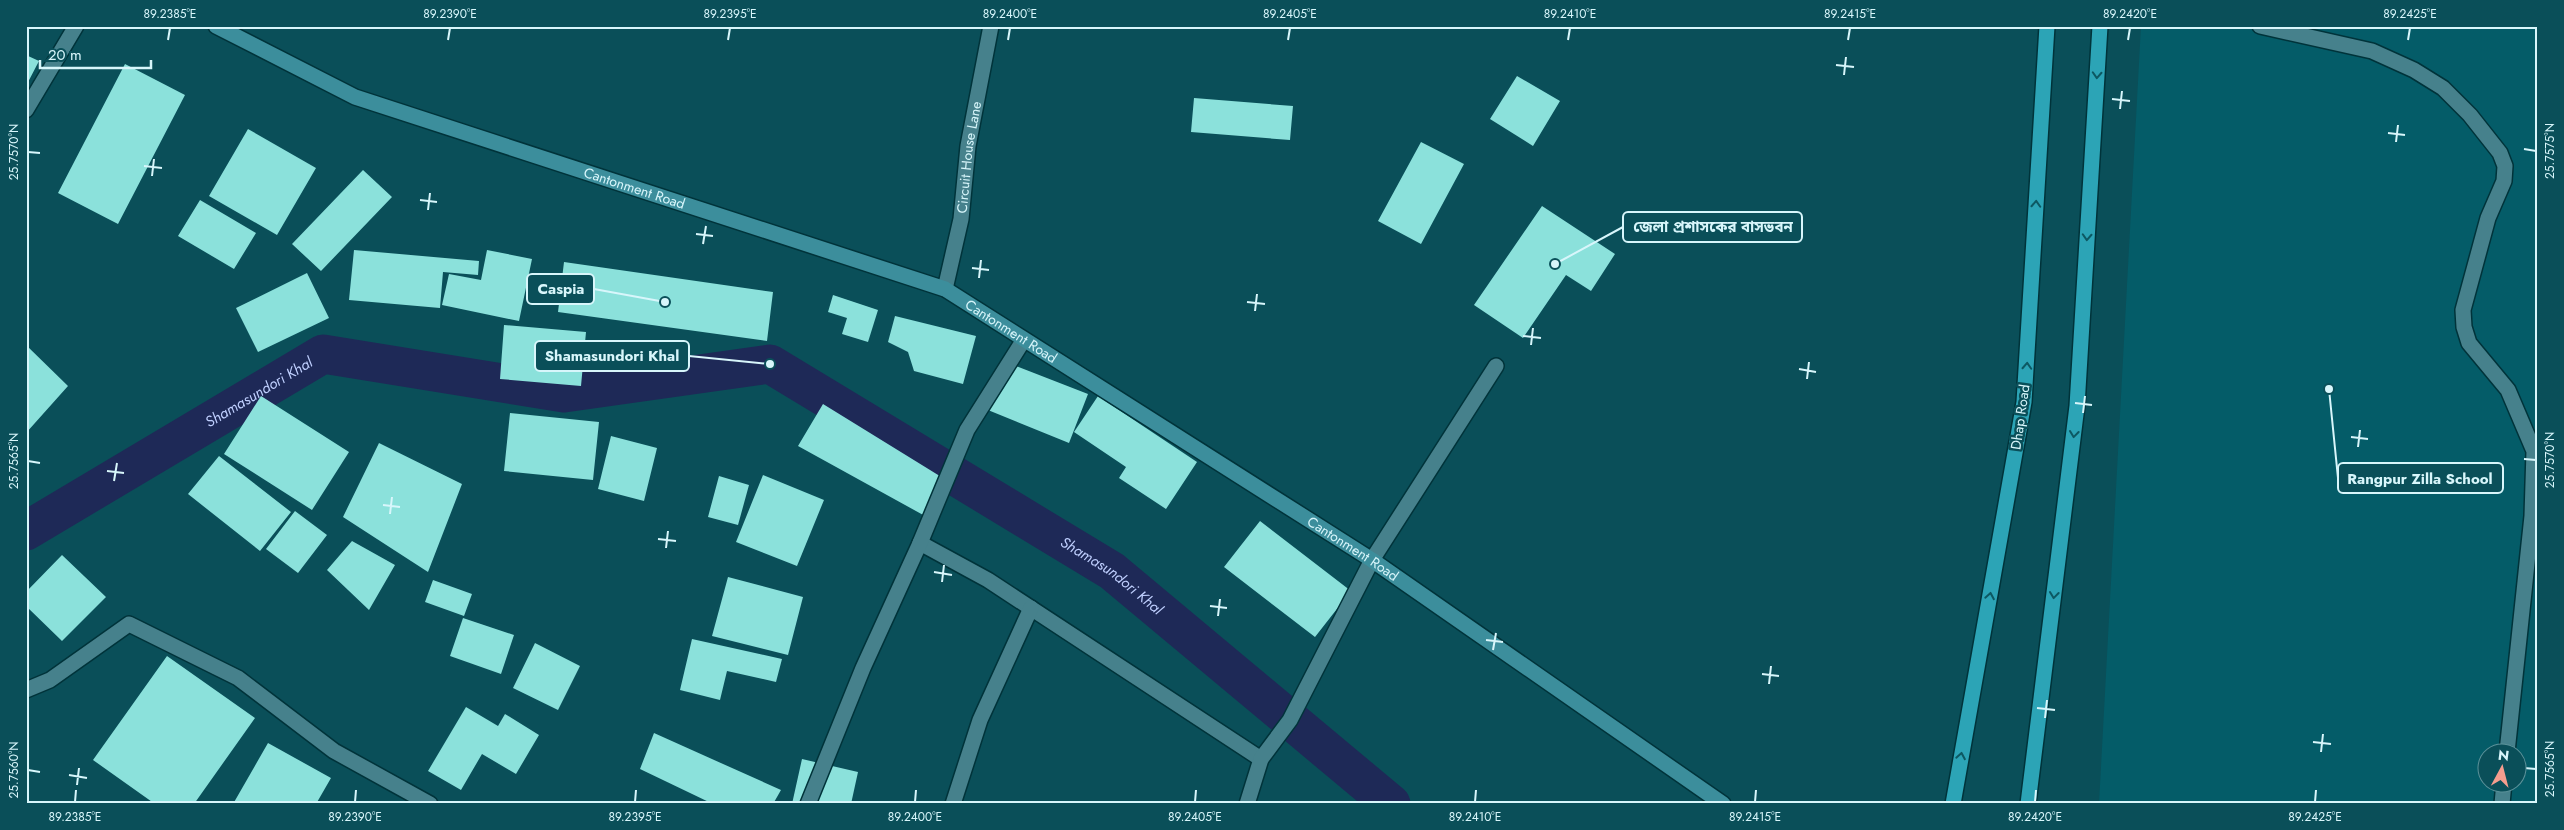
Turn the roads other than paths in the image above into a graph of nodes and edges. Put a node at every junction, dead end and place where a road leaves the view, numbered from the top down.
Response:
1 (76, 26) edge
2 (216, 26) edge
3 (991, 26) edge
4 (2047, 26) edge
5 (2100, 26) edge
6 (2260, 26) edge
7 (26, 110) edge
8 (945, 289) junction
9 (1023, 341) junction
10 (1496, 366) dead end
11 (920, 543) junction
12 (1372, 560) junction
13 (1031, 608) junction
14 (26, 690) edge
15 (2508, 742) edge
16 (1261, 759) junction
17 (430, 804) edge
18 (808, 804) edge
19 (953, 804) edge
20 (1247, 804) edge
21 (1723, 804) edge
22 (1953, 804) edge
23 (2028, 804) edge

1 - 7 street
2 - 8 main road, Cantonment Road
3 - 8 street, Circuit House Lane
22 -> 4 highway, Dhap Road
5 -> 23 highway
6 - 15 street
8 - 9 main road, Cantonment Road
9 - 11 street
9 - 12 main road, Cantonment Road
10 - 12 street
11 - 13 street
11 - 18 street
12 - 16 street
12 - 21 main road, Cantonment Road
13 - 16 street
13 - 19 street
14 - 17 street
16 - 20 street

